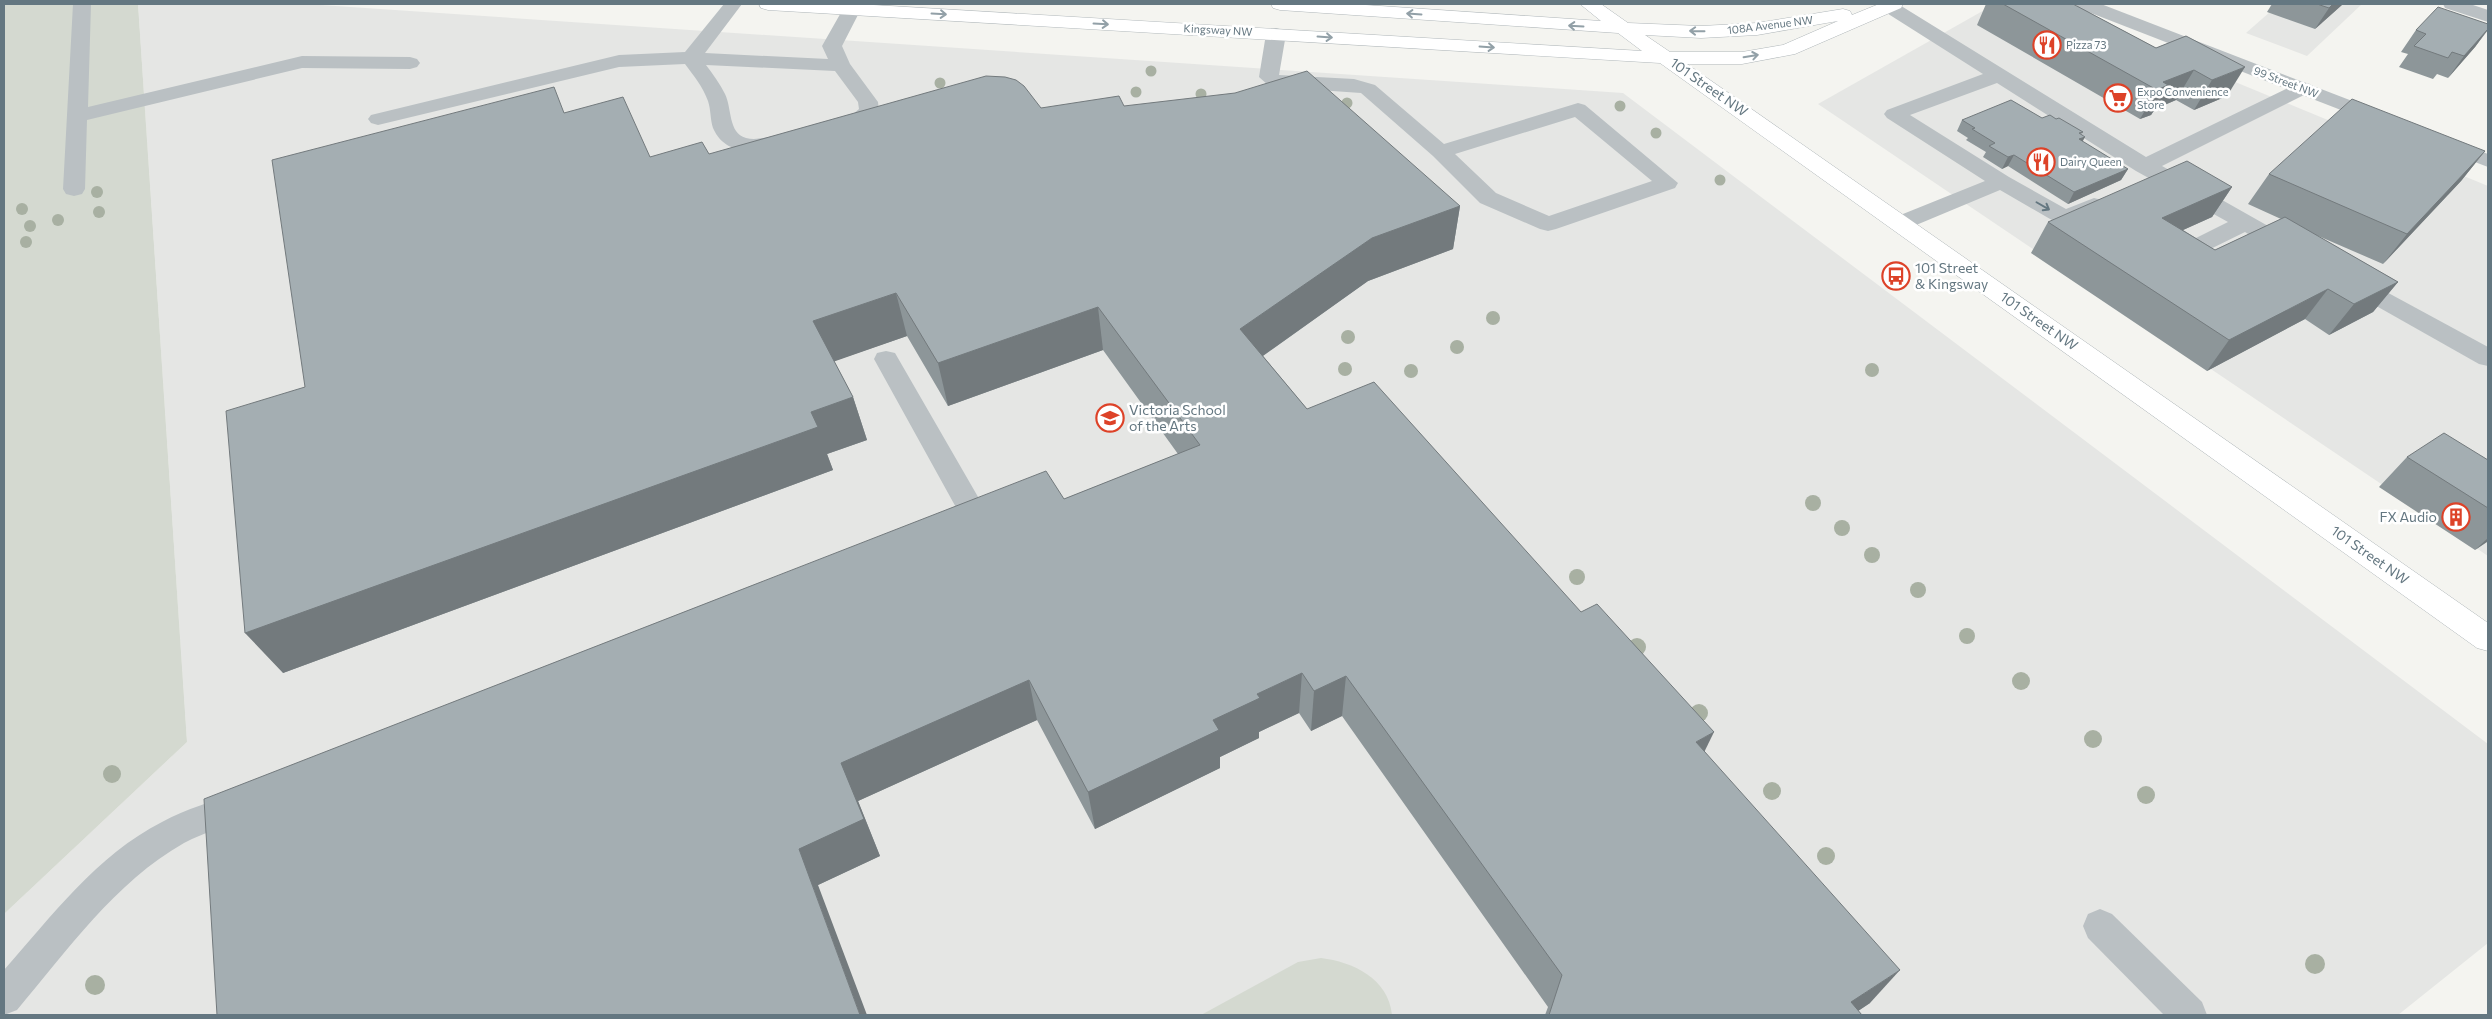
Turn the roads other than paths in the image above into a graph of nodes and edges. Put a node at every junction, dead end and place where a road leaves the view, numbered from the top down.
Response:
1 (82, 4) edge
2 (733, 4) edge
3 (768, 4) edge
4 (1280, 4) edge
5 (1589, 4) edge
6 (2084, 4) edge
7 (2452, 4) edge
8 (1889, 6) edge
9 (852, 9) junction
10 (2488, 16) edge
11 (1625, 28) junction
12 (1276, 34) junction
13 (691, 58) junction
14 (1667, 58) junction
15 (410, 63) dead end
16 (842, 66) junction
17 (1997, 76) junction
18 (2303, 88) junction
19 (78, 116) junction
20 (378, 119) dead end
21 (2396, 125) edge
22 (821, 129) edge
23 (2424, 135) edge
24 (792, 137) edge
25 (1440, 152) junction
26 (2488, 161) edge
27 (2141, 175) junction
28 (2001, 182) junction
29 (74, 189) dead end
30 (2114, 196) edge
31 (1901, 223) junction
32 (2245, 223) junction
33 (2178, 256) edge
34 (2306, 257) edge
35 (2332, 271) edge
36 (2488, 358) edge
37 (886, 359) dead end
38 (929, 534) edge
39 (2488, 639) edge
40 (265, 796) edge
41 (2100, 926) dead end
42 (4, 997) edge
43 (2189, 1015) edge

1 - 19 street
2 - 13 street
3 - 9 main road, Kingsway NW
11 -> 4 main road
5 - 11 main road, 101 Street NW
6 - 18 street, 99 Street NW
7 - 10 street
8 -> 11 main road, 108A Avenue NW
14 -> 8 main road, 108A Avenue NW
8 - 17 street
9 -> 12 main road, Kingsway NW
9 - 16 street
11 - 14 main road, 101 Street NW
12 -> 14 main road, Kingsway NW
12 - 25 street
13 - 16 street
13 - 20 street
13 - 24 street
14 - 31 main road, 101 Street NW
15 - 19 street
16 - 22 street
17 - 27 street
17 - 28 street
18 - 21 street, 99 Street NW
18 - 27 street
19 - 29 street
23 - 26 street
25 - 25 street
27 - 32 street
28 -> 30 street
28 - 31 street
31 - 39 main road, 101 Street NW
32 - 33 street
32 - 34 street
35 - 36 street
37 - 38 street
40 - 42 street
41 - 43 street

